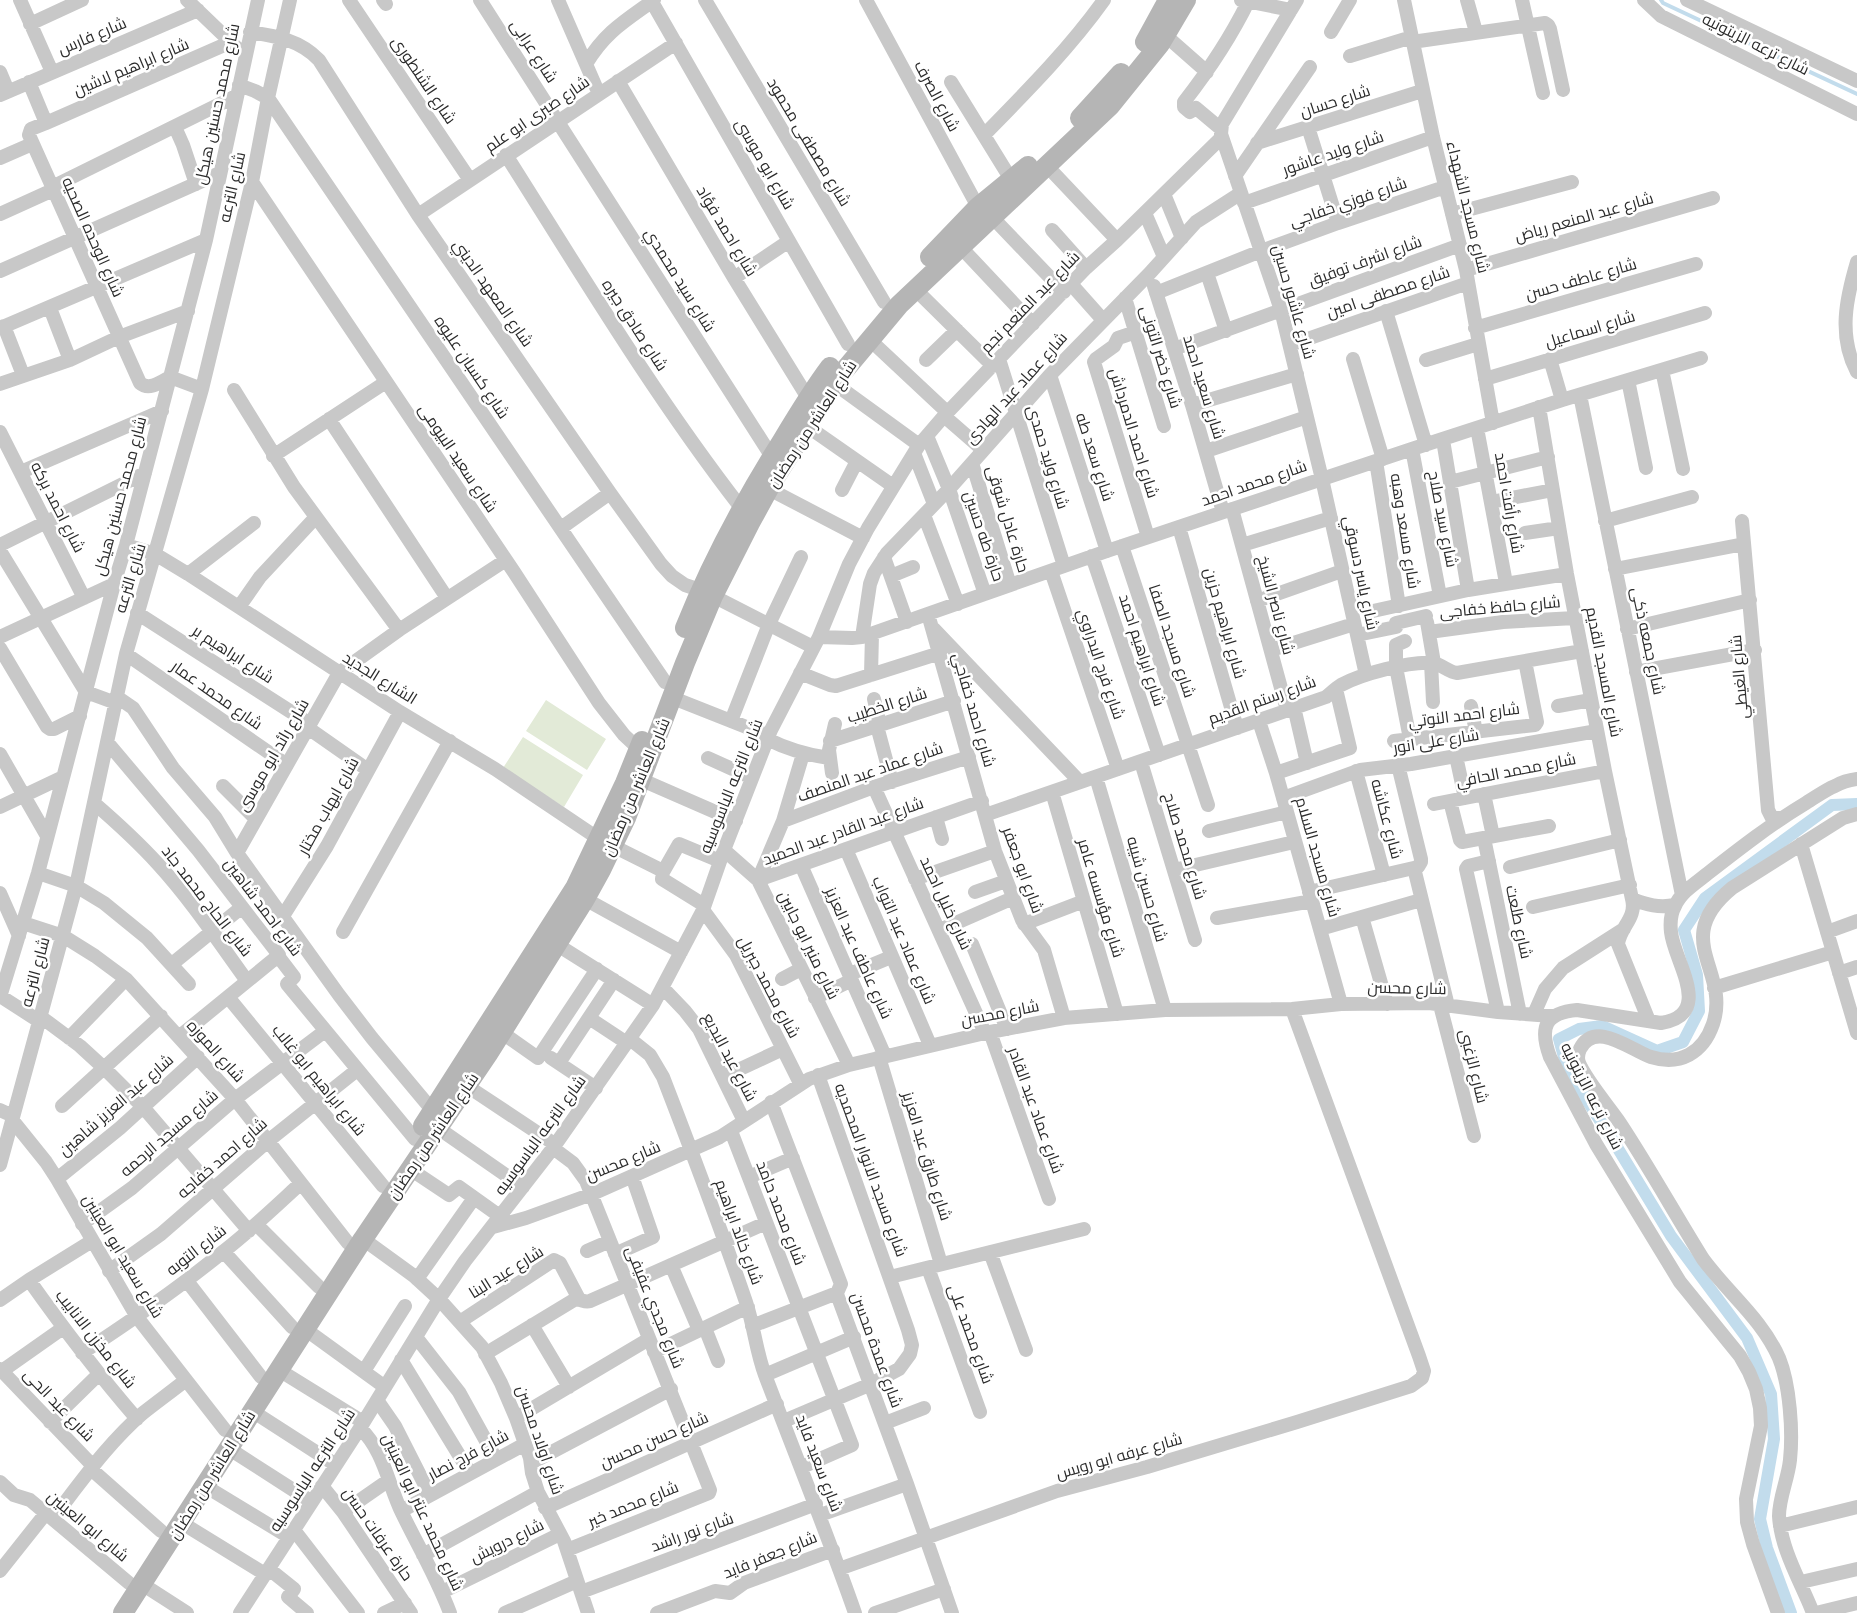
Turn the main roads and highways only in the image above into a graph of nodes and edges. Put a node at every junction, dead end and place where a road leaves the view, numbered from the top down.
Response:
1 (1168, 0) edge
2 (1186, 0) edge
3 (985, 212) junction
4 (955, 242) junction
5 (707, 593) junction
6 (669, 690) junction
7 (606, 842) junction
8 (482, 1049) junction
9 (435, 1120) junction
10 (356, 1241) junction
11 (299, 1328) junction
12 (270, 1373) junction
13 (227, 1439) junction
14 (136, 1583) junction
15 (110, 1613) edge
16 (123, 1613) edge

1 - 3 main road, شارع العاشر من رمضان
2 - 3 main road, شارع العاشر من رمضان
3 - 4 main road, شارع العاشر من رمضان
4 - 5 main road, شارع العاشر من رمضان
4 - 5 main road, شارع العاشر من رمضان
5 - 6 main road, شارع العاشر من رمضان
6 - 7 main road, شارع العاشر من رمضان
6 - 7 main road, شارع العاشر من رمضان
7 - 8 main road, شارع العاشر من رمضان
7 - 8 main road, شارع العاشر من رمضان
8 - 9 main road, شارع العاشر من رمضان
8 - 9 main road, شارع العاشر من رمضان
9 - 10 main road, شارع العاشر من رمضان
9 - 10 main road, شارع العاشر من رمضان
10 - 11 main road, شارع العاشر من رمضان
10 - 11 main road, شارع العاشر من رمضان
11 - 12 main road, شارع العاشر من رمضان
12 - 13 main road, شارع العاشر من رمضان
12 - 13 main road, شارع العاشر من رمضان
13 - 14 main road, شارع العاشر من رمضان
13 - 14 main road, شارع العاشر من رمضان
14 - 15 main road, شارع العاشر من رمضان
14 - 16 main road, شارع العاشر من رمضان

